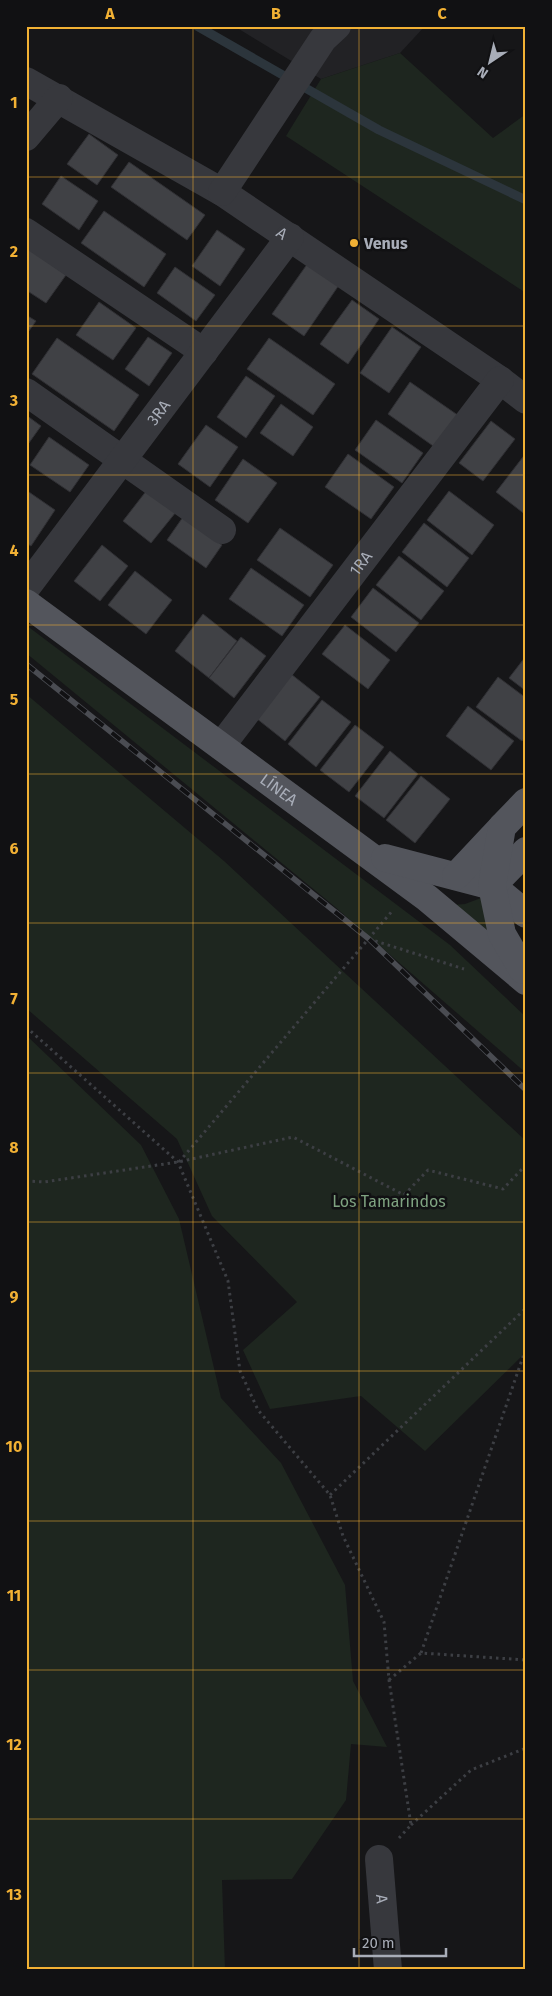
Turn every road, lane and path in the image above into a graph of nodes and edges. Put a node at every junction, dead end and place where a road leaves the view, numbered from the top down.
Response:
1 (336, 26) edge
2 (26, 81) edge
3 (59, 98) junction
4 (26, 137) edge
5 (222, 192) junction
6 (26, 232) edge
7 (290, 237) junction
8 (204, 352) junction
9 (500, 380) junction
10 (26, 392) edge
11 (526, 400) edge
12 (123, 460) junction
13 (222, 530) dead end
14 (26, 588) edge
15 (26, 603) edge
16 (221, 746) junction
17 (526, 802) edge
18 (502, 827) junction
19 (526, 851) edge
20 (366, 853) junction
21 (456, 876) junction
22 (492, 886) junction
23 (420, 892) junction
24 (526, 914) edge
25 (369, 939) junction
26 (470, 970) dead end
27 (526, 976) edge
28 (526, 981) edge
29 (26, 1027) edge
30 (178, 1162) junction
31 (526, 1172) edge
32 (26, 1181) edge
33 (526, 1308) edge
34 (526, 1348) edge
35 (330, 1495) junction
36 (421, 1653) junction
37 (526, 1660) edge
38 (389, 1680) junction
39 (526, 1748) edge
40 (411, 1825) junction
41 (379, 1859) joint
42 (388, 1970) edge

1 - 5 street
2 - 3 street, A
3 - 4 street
3 - 5 street, A
5 - 7 street, A
6 - 8 street
7 - 8 street, 3RA
7 - 9 street, A
8 - 12 street, 3RA
9 - 11 street, A
9 - 16 street, 1RA
10 - 12 street
12 - 13 street
12 - 14 street, 3RA
15 - 16 main road, LÍNEA
16 - 20 main road, LÍNEA
17 - 18 main road
18 - 21 main road
18 - 22 main road
19 - 22 main road
20 - 21 main road
20 - 23 main road, LÍNEA
21 - 22 main road
22 - 23 main road
22 - 24 main road
22 - 27 main road
23 - 25 path
23 - 28 main road, LÍNEA
25 - 26 path
25 - 30 path
29 - 30 path
30 - 31 path
30 - 32 path
30 - 35 path
33 - 35 path
34 - 36 path
35 - 38 path
36 - 37 path
36 - 38 path
38 - 40 path
39 - 40 path
40 - 41 path
41 - 42 street, A

